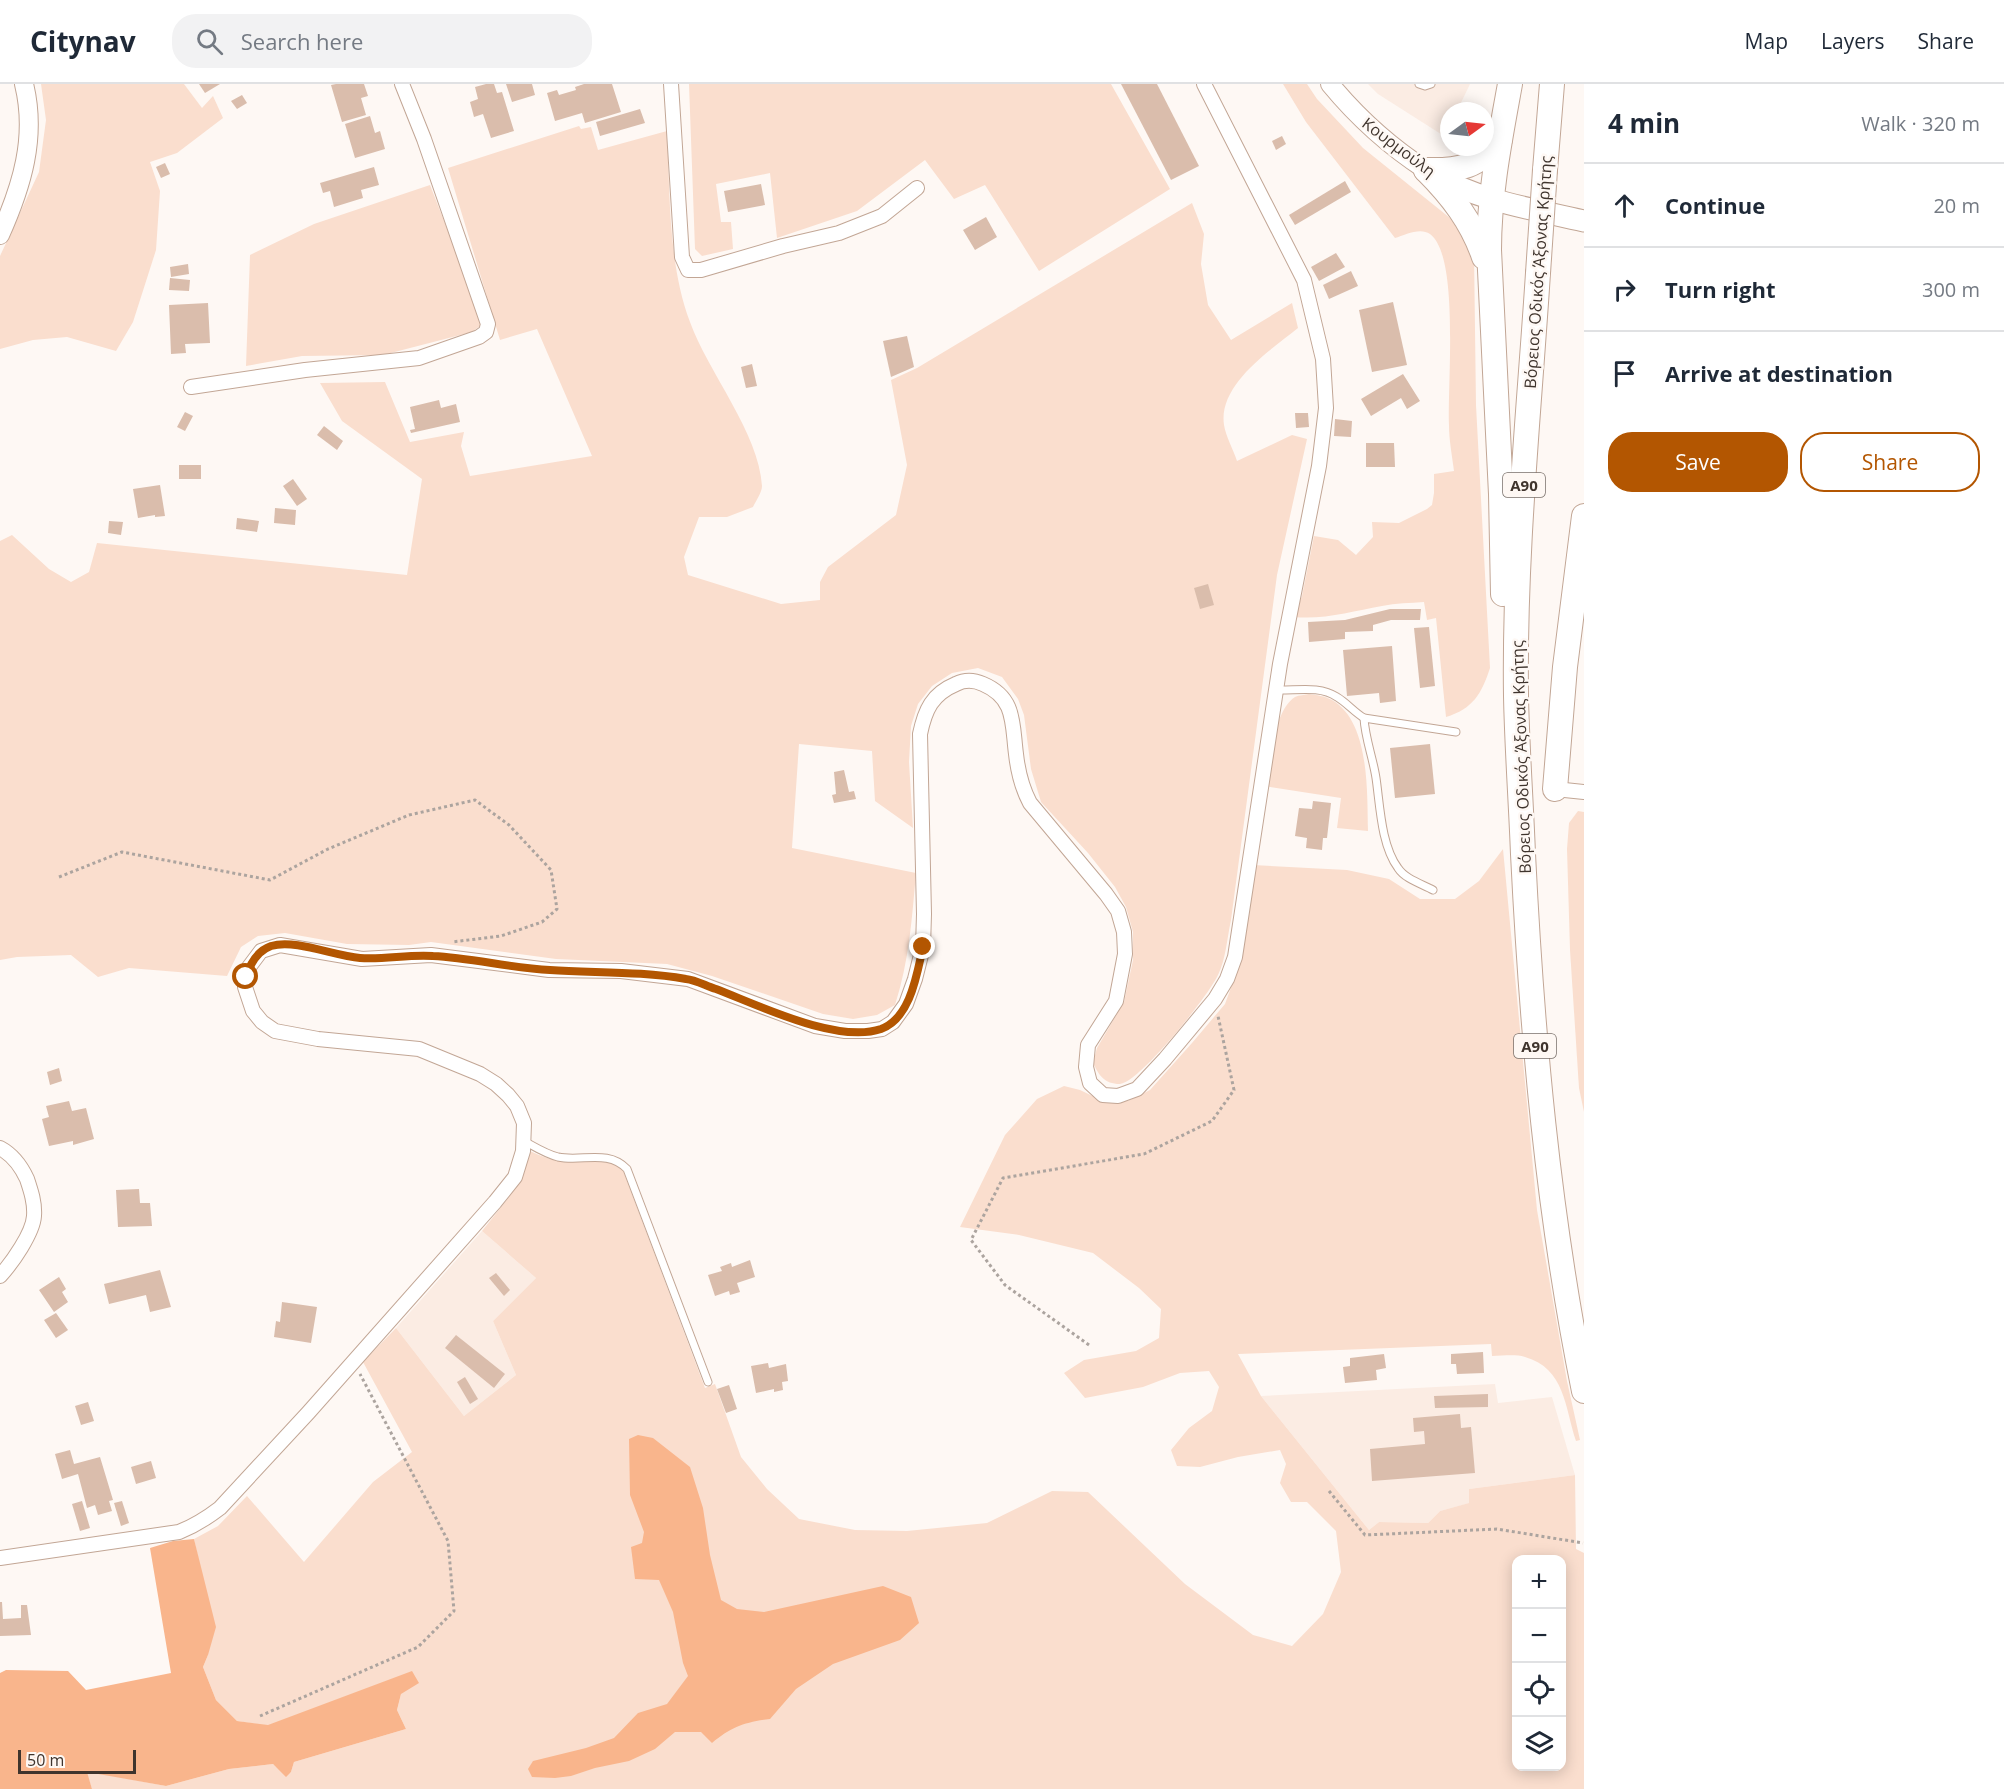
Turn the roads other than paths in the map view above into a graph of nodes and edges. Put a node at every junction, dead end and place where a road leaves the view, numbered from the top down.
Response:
1 (24, 84) edge
2 (402, 84) edge
3 (671, 84) edge
4 (1204, 84) edge
5 (1330, 84) edge
6 (1419, 84) edge
7 (1431, 84) edge
8 (1510, 84) edge
9 (1552, 84) edge
10 (1500, 139) junction
11 (1426, 170) junction
12 (917, 188) dead end
13 (1492, 199) junction
14 (1584, 220) edge
15 (0, 235) edge
16 (1490, 283) junction
17 (191, 387) dead end
18 (1584, 516) edge
19 (1275, 690) junction
20 (1516, 697) junction
21 (1364, 718) junction
22 (1456, 732) dead end
23 (1555, 789) joint
24 (1584, 792) edge
25 (1433, 890) dead end
26 (524, 1141) junction
27 (0, 1148) edge
28 (0, 1276) edge
29 (708, 1382) dead end
30 (1584, 1391) edge
31 (0, 1558) edge

1 - 15 main road
2 - 17 street
3 - 12 street
4 - 19 street
5 - 11 main road, Κουρμούλη
6 - 7 lane
8 - 10 highway
9 - 20 highway, Βόρειος Οδικός Άξονας Κρήτης / Α90, bridge
10 - 11 highway
10 - 13 highway
11 - 13 main road, Κουρμούλη
11 - 16 highway
13 - 14 main road, Κουρμούλη
13 - 16 highway
16 - 20 highway
18 - 23 highway
19 - 21 lane
19 - 26 street
20 - 30 highway, Βόρειος Οδικός Άξονας Κρήτης / Α90
21 - 22 lane
21 - 25 lane
23 - 24 street
26 - 29 lane
26 - 31 street
27 - 28 street

